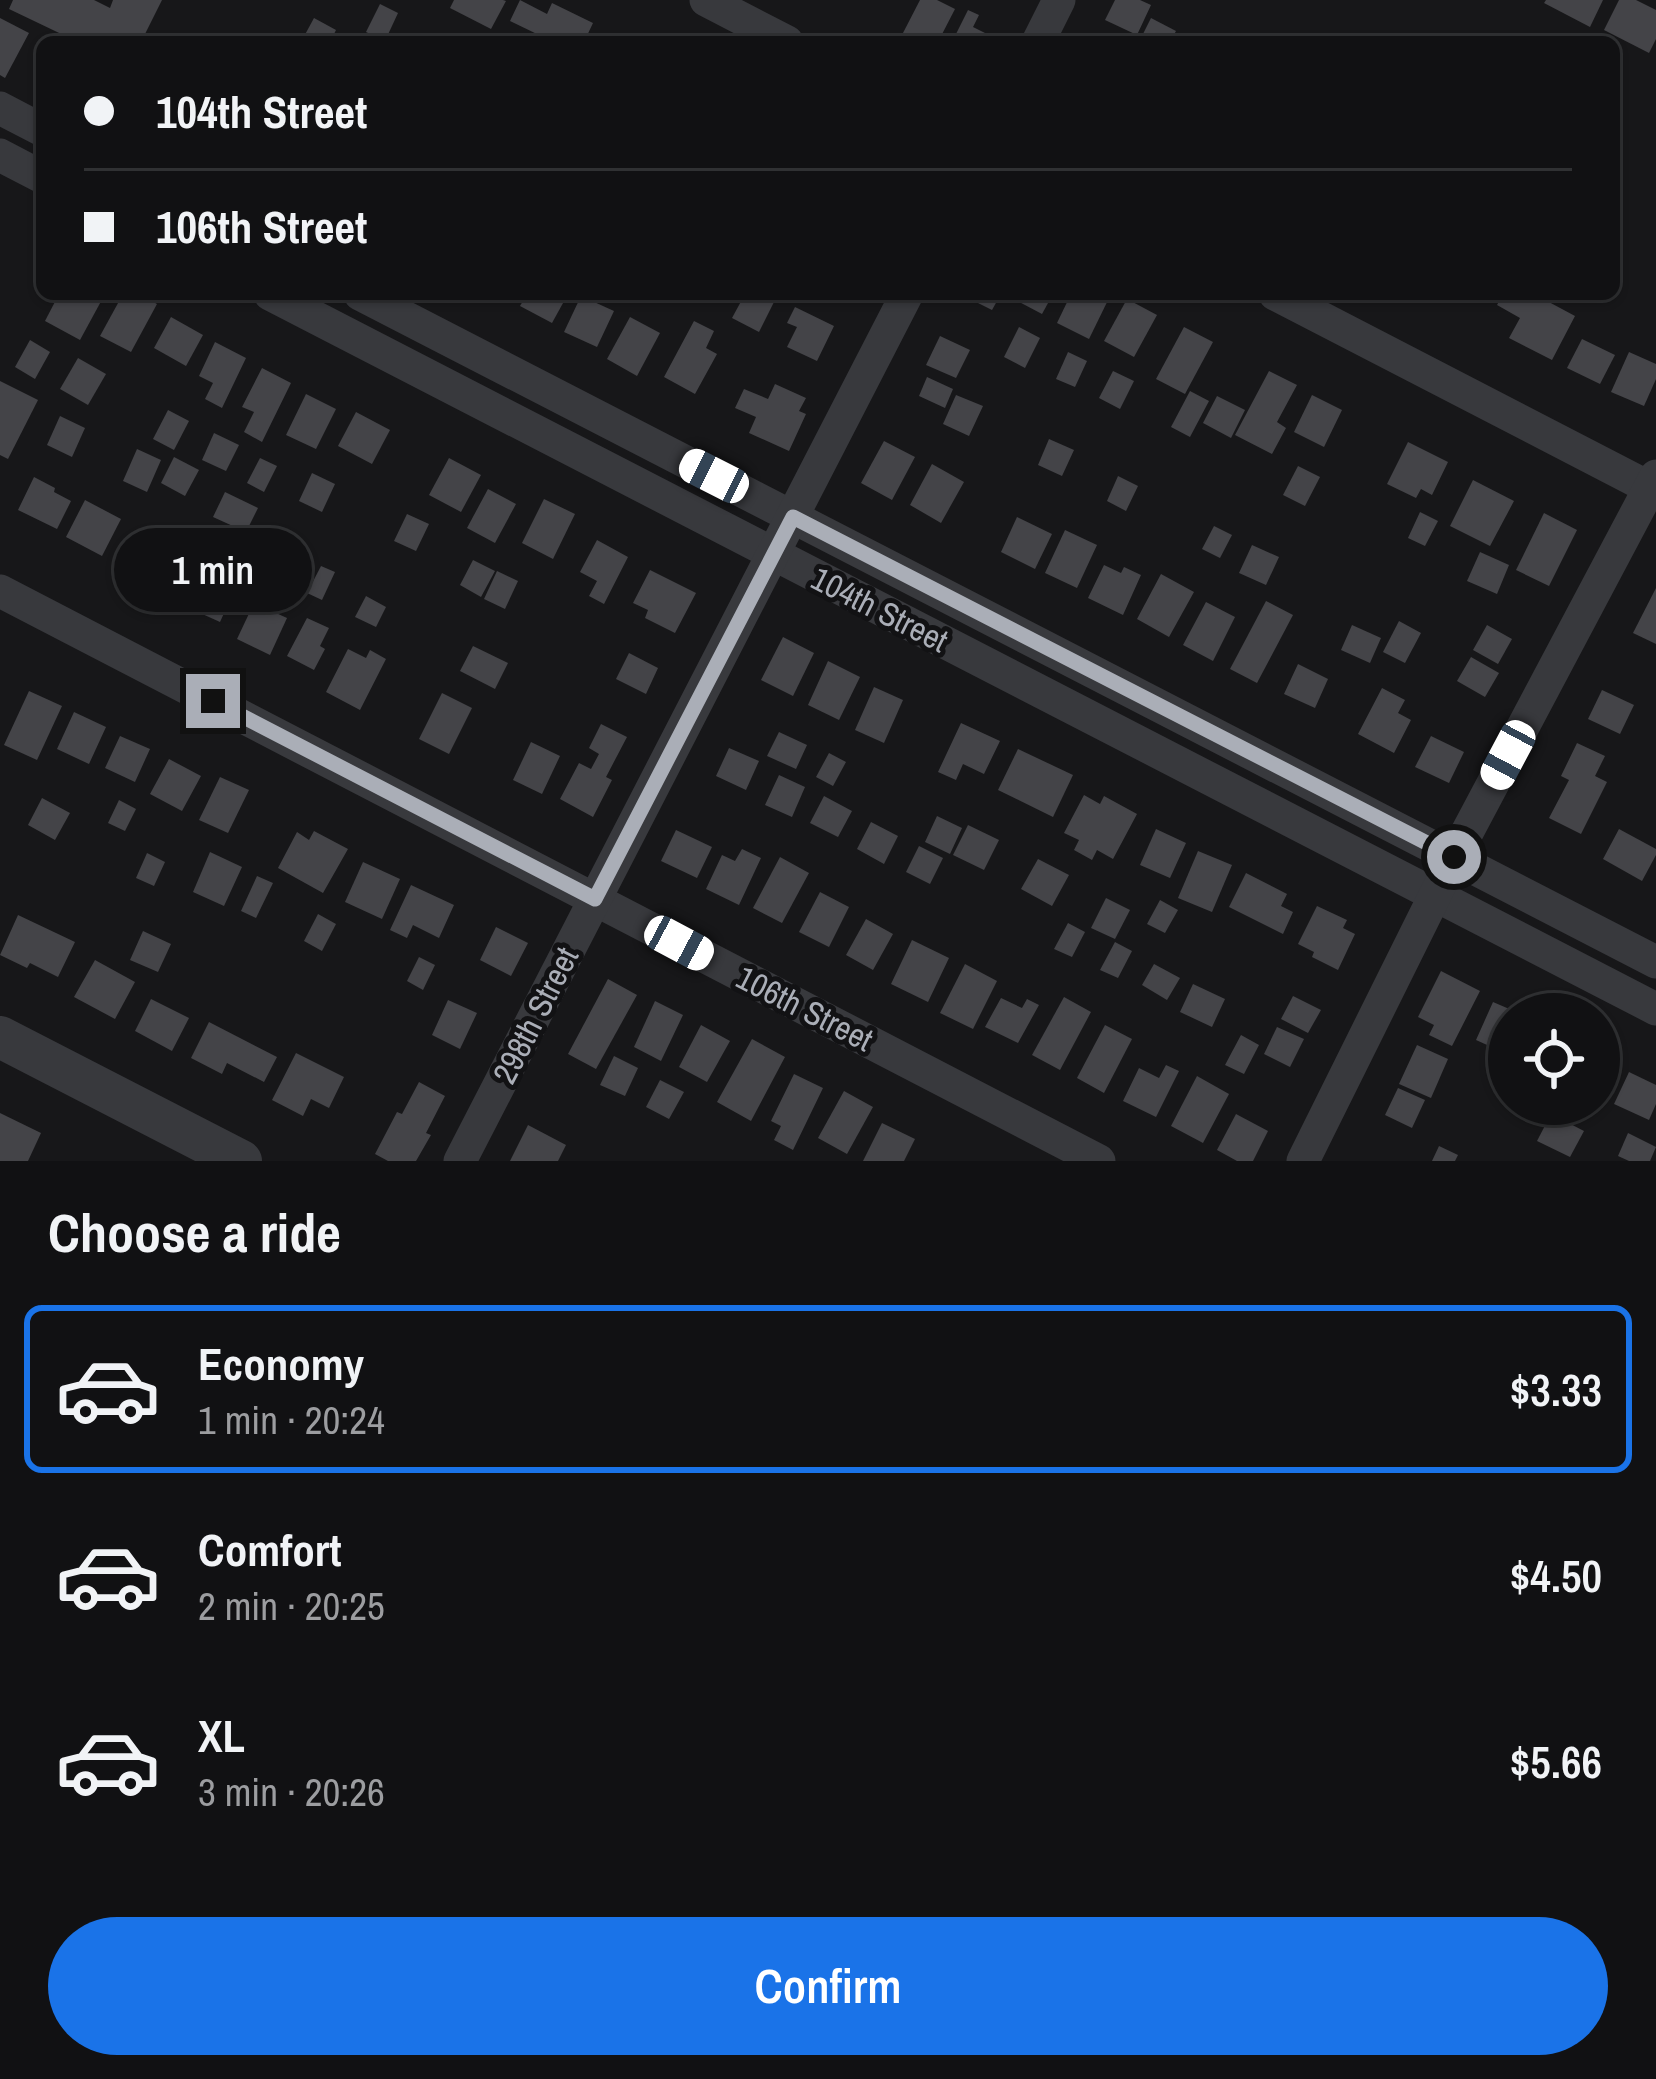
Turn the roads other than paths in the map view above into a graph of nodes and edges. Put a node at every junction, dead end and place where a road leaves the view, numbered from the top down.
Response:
1 (706, 0) edge
2 (1059, 0) edge
3 (775, 36) edge
4 (1041, 36) edge
5 (0, 108) edge
6 (36, 127) edge
7 (0, 155) edge
8 (36, 174) edge
9 (282, 300) edge
10 (344, 300) edge
11 (372, 300) edge
12 (905, 300) edge
13 (1287, 300) edge
14 (331, 325) junction
15 (1654, 485) edge
16 (793, 517) junction
17 (773, 554) junction
18 (0, 591) edge
19 (1131, 691) junction
20 (1111, 728) junction
21 (1454, 857) junction
22 (1435, 895) junction
23 (595, 899) junction
24 (1656, 962) edge
25 (1656, 1009) edge
26 (0, 1037) edge
27 (241, 1161) edge
28 (460, 1161) edge
29 (1099, 1161) edge
30 (1303, 1161) edge

1 - 3 street
2 - 4 street
5 - 6 street
7 - 8 street
9 - 14 street, 104th Street
10 - 14 street
11 - 16 street, 104th Street
12 - 16 street, 298th Street
13 - 15 street
14 - 17 street, 104th Street
15 - 21 street
16 - 17 street, 298th Street
16 - 19 street, 104th Street
17 - 20 street, 104th Street
17 - 23 street, 298th Street
18 - 23 street, 106th Street
19 - 20 street
19 - 21 street, 104th Street
20 - 22 street, 104th Street
21 - 22 street
21 - 24 street, 104th Street
22 - 25 street, 104th Street
22 - 30 street
23 - 28 street, 298th Street
23 - 29 street, 106th Street
26 - 27 street

